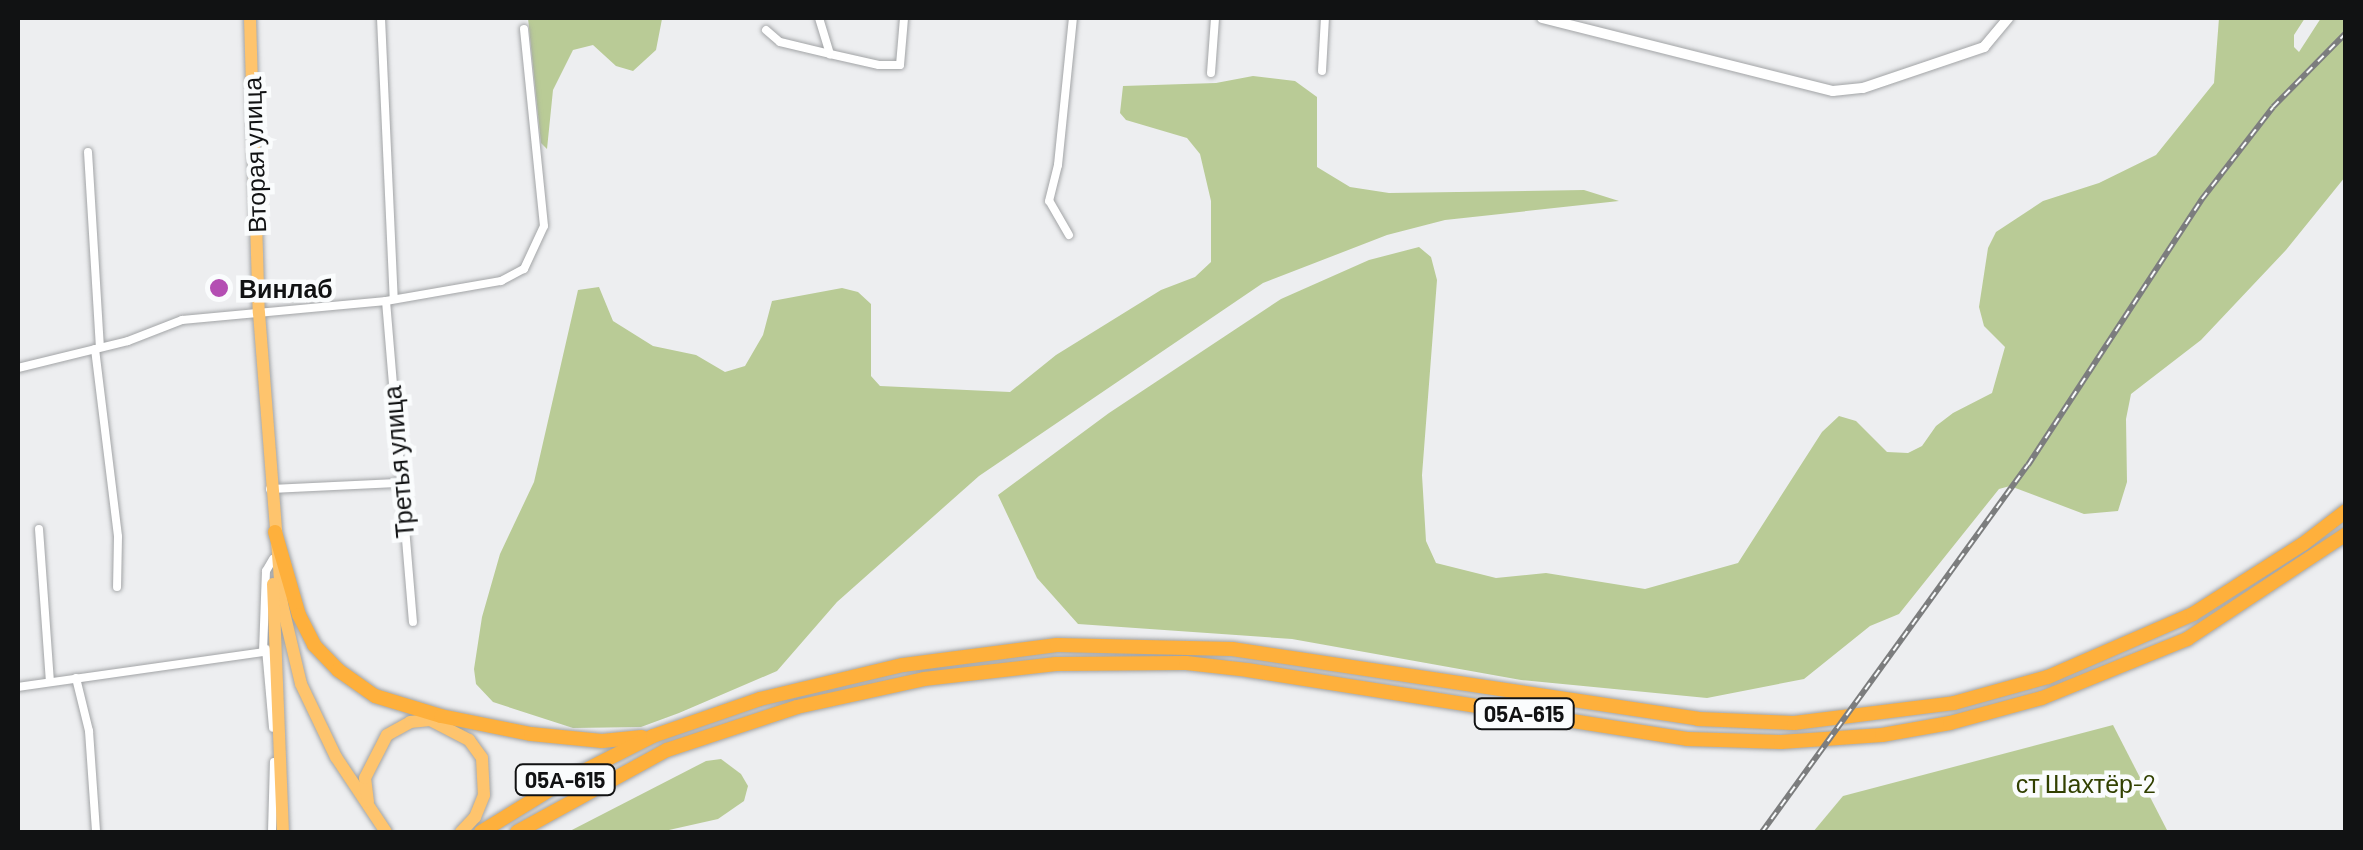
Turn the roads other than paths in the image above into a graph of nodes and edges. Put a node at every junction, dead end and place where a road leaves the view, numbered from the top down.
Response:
1 (250, 18) edge
2 (381, 18) edge
3 (819, 18) edge
4 (904, 18) edge
5 (1073, 18) edge
6 (1214, 18) edge
7 (1324, 18) edge
8 (1542, 18) edge
9 (2008, 18) edge
10 (524, 29) dead end
11 (766, 30) dead end
12 (830, 54) junction
13 (1322, 70) dead end
14 (1211, 73) dead end
15 (88, 152) dead end
16 (1069, 235) dead end
17 (390, 300) junction
18 (259, 313) junction
19 (98, 348) junction
20 (18, 368) edge
21 (398, 483) junction
22 (270, 489) junction
23 (2346, 511) edge
24 (39, 529) dead end
25 (275, 532) junction
26 (2346, 534) edge
27 (273, 559) junction
28 (117, 587) dead end
29 (413, 622) dead end
30 (266, 649) junction
31 (76, 678) junction
32 (50, 682) junction
33 (18, 687) edge
34 (652, 736) junction
35 (368, 805) junction
36 (96, 832) edge
37 (272, 832) edge
38 (283, 832) edge
39 (386, 832) edge
40 (461, 832) edge
41 (481, 832) edge
42 (517, 832) edge

1 - 18 main road, Вторая улица
2 - 17 street, Третья улица
3 - 12 street
4 - 12 street
5 - 16 street
6 - 14 street
7 - 13 street
8 - 9 street
10 - 17 street
11 - 12 street
15 - 19 street
17 - 18 street
17 - 21 street, Третья улица
18 - 19 street
18 - 22 main road, Вторая улица
19 - 20 street
19 - 28 street
21 - 22 street
21 - 29 street, Третья улица
22 - 25 main road, Вторая улица
23 - 34 highway, 05А-615
24 - 32 street
25 - 27 main road
25 - 34 highway
25 - 35 main road
26 - 42 highway, 05А-615
27 - 30 street
27 - 38 main road
30 - 31 street
30 - 37 street
31 - 32 street
31 - 36 street
32 - 33 street
34 - 41 highway, 05А-615
35 - 39 main road
35 - 40 main road

